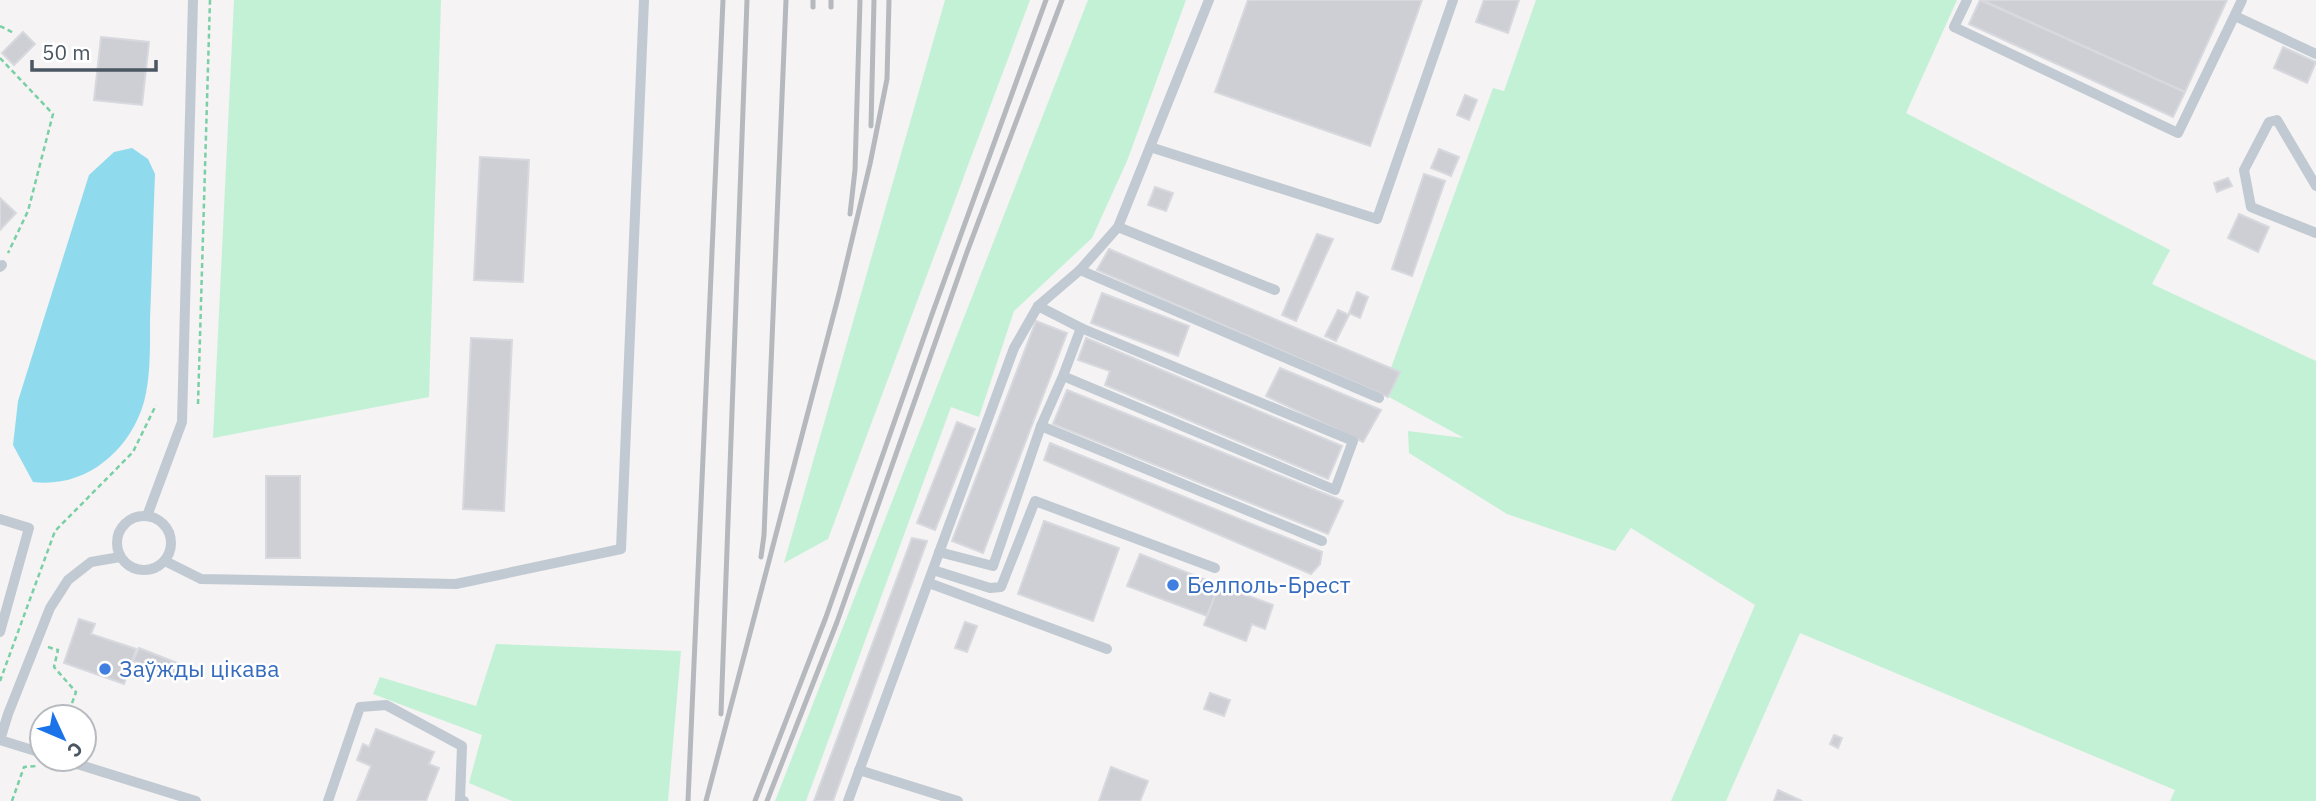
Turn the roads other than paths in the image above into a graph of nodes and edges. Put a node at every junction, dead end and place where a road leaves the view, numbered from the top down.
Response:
1 (192, 0) edge
2 (644, 0) edge
3 (1209, 0) edge
4 (1453, 0) edge
5 (1967, 0) edge
6 (2242, 0) edge
7 (2235, 16) junction
8 (2316, 54) edge
9 (1150, 146) junction
10 (2316, 186) edge
11 (1118, 227) junction
12 (2316, 233) edge
13 (1080, 270) junction
14 (1275, 290) dead end
15 (1038, 306) junction
16 (1081, 328) junction
17 (1063, 376) junction
18 (1379, 398) dead end
19 (1041, 426) junction
20 (147, 516) junction
21 (0, 519) edge
22 (1322, 541) dead end
23 (939, 552) junction
24 (120, 556) junction
25 (165, 561) junction
26 (1215, 568) dead end
27 (933, 570) junction
28 (929, 583) junction
29 (3, 606) edge
30 (0, 632) edge
31 (1107, 649) dead end
32 (4, 711) edge
33 (0, 740) edge
34 (28, 749) edge
35 (859, 770) junction
36 (98, 771) edge
37 (196, 801) edge
38 (328, 801) edge
39 (464, 801) edge
40 (848, 801) edge
41 (958, 801) edge

1 - 20 lane
2 - 25 lane
3 - 9 lane
4 - 9 lane
5 - 7 lane
6 - 7 lane
7 - 8 lane
9 - 11 lane
10 - 12 lane
11 - 13 lane
11 - 14 lane
13 - 15 lane
13 - 18 lane
15 - 16 lane
15 - 23 lane
16 - 17 lane
16 - 17 lane
17 - 19 lane
19 - 22 lane
19 - 23 lane
20 - 24 lane
20 - 25 lane
21 - 29 lane
23 - 27 lane
24 - 25 lane
24 - 32 lane
26 - 27 lane
27 - 28 lane
28 - 31 lane
28 - 35 lane
29 - 30 lane
32 - 33 lane
33 - 34 lane
35 - 40 lane
35 - 41 lane
36 - 37 lane
38 - 39 lane

